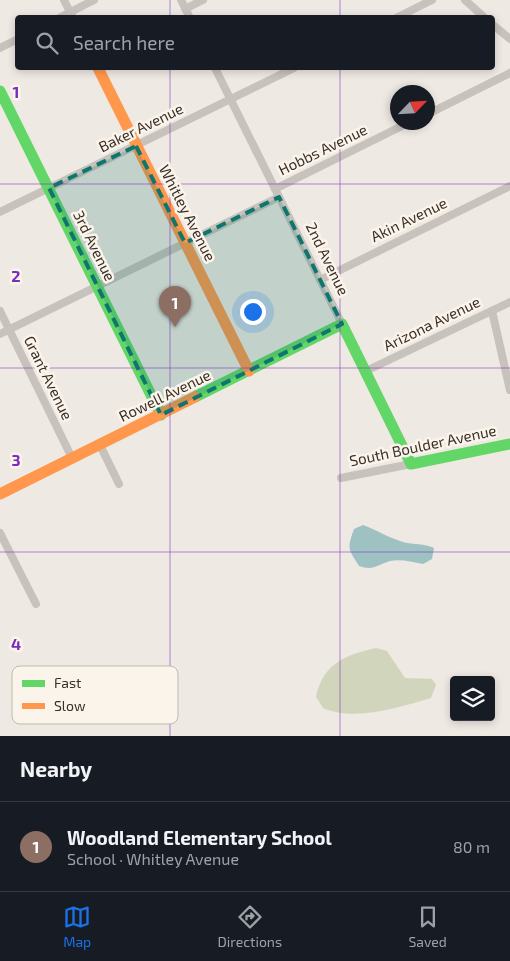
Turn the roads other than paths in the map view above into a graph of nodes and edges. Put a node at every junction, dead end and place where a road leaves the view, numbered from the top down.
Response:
1 (64, 0) edge
2 (94, 0) edge
3 (181, 0) edge
4 (203, 0) edge
5 (432, 0) edge
6 (465, 0) edge
7 (185, 9) junction
8 (72, 15) edge
9 (188, 15) edge
10 (402, 15) edge
11 (482, 15) edge
12 (495, 26) edge
13 (510, 39) edge
14 (15, 40) edge
15 (0, 48) edge
16 (99, 70) edge
17 (216, 70) edge
18 (290, 70) edge
19 (510, 73) edge
20 (0, 91) edge
21 (230, 99) junction
22 (435, 110) edge
23 (395, 130) edge
24 (136, 146) junction
25 (510, 186) edge
26 (49, 188) junction
27 (277, 193) junction
28 (0, 212) edge
29 (185, 243) junction
30 (320, 280) junction
31 (97, 286) junction
32 (510, 302) edge
33 (0, 311) edge
34 (492, 311) junction
35 (342, 324) junction
36 (9, 330) junction
37 (0, 334) edge
38 (249, 371) junction
39 (366, 372) junction
40 (510, 390) edge
41 (161, 415) junction
42 (510, 444) edge
43 (100, 445) junction
44 (72, 458) junction
45 (410, 464) junction
46 (342, 478) dead end
47 (119, 484) dead end
48 (0, 494) edge
49 (0, 533) edge
50 (36, 604) dead end

1 - 8 street
2 - 8 street
3 - 7 street
4 - 7 street
5 - 10 street
6 - 11 street
7 - 9 street
12 - 13 street
14 - 15 street
16 - 24 street, Whitley Avenue
17 - 21 street, 2nd Avenue
18 - 21 street, Baker Avenue
19 - 22 street
20 - 26 street, 3rd Avenue
21 - 24 street, Baker Avenue
21 - 27 street, 2nd Avenue
23 - 27 street, Hobbs Avenue
24 - 26 street, Baker Avenue
24 - 29 street, Whitley Avenue
25 - 30 street, Akin Avenue
26 - 28 street, Baker Avenue
26 - 31 street, 3rd Avenue
27 - 29 street, Hobbs Avenue
27 - 30 street, 2nd Avenue
29 - 31 street, Hobbs Avenue
29 - 38 street, Whitley Avenue
30 - 35 street, 2nd Avenue
31 - 36 street, Hobbs Avenue
31 - 41 street, 3rd Avenue
32 - 34 street, Arizona Avenue
33 - 36 street, Grant Avenue
34 - 39 street, Arizona Avenue
34 - 40 street
35 - 38 street, Rowell Avenue
35 - 39 street, 2nd Avenue
36 - 37 street, Hobbs Avenue
36 - 44 street, Grant Avenue
38 - 41 street, Rowell Avenue
39 - 45 street, 2nd Avenue
41 - 43 street, Rowell Avenue
42 - 45 street, South Boulder Avenue
43 - 44 street, Rowell Avenue
43 - 47 street
44 - 48 street, Rowell Avenue
45 - 46 street, South Boulder Avenue
49 - 50 street

